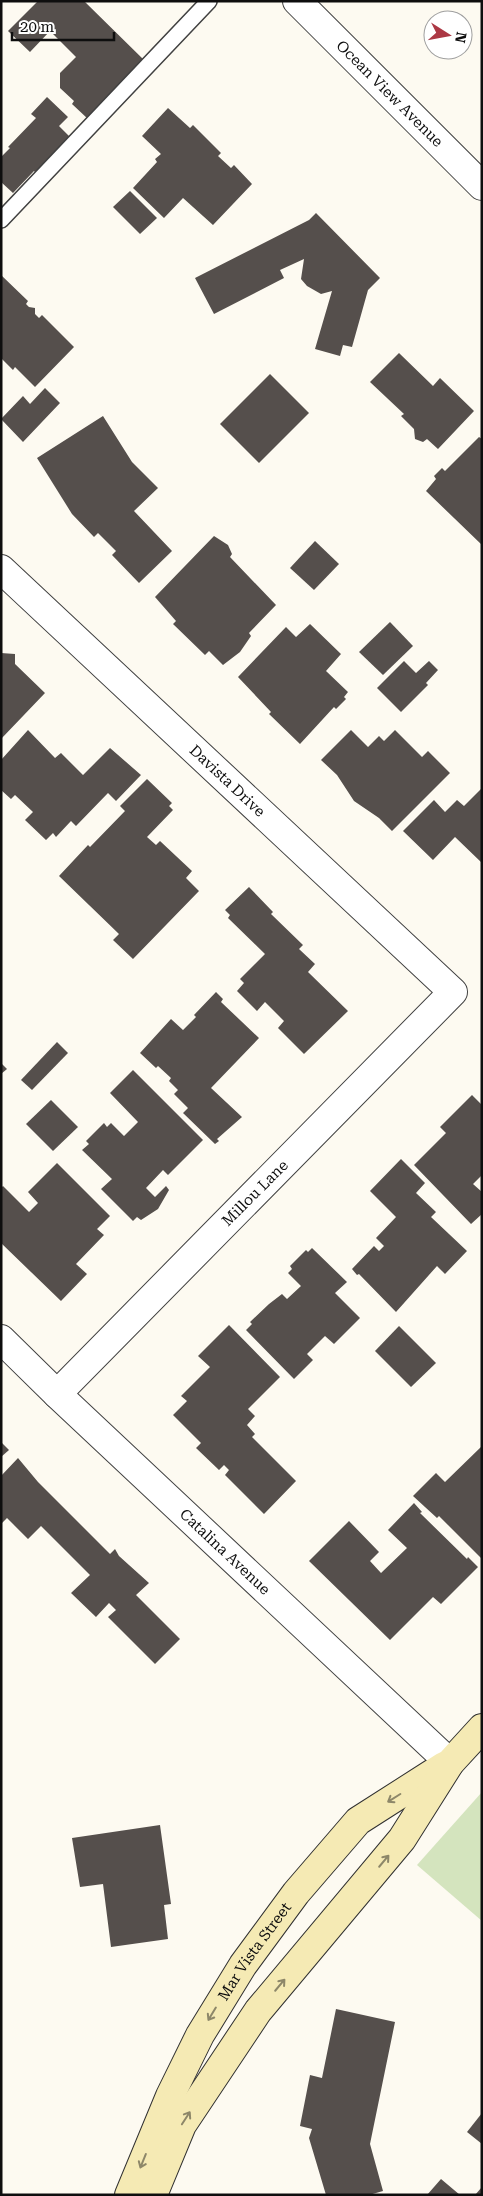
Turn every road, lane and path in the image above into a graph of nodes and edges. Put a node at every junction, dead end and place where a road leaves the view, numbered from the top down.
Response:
1 (209, 1) edge
2 (297, 1) edge
3 (482, 186) edge
4 (1, 220) edge
5 (1, 569) edge
6 (453, 992) joint
7 (1, 1339) edge
8 (57, 1394) junction
9 (482, 1728) edge
10 (450, 1763) junction
11 (129, 2195) edge
12 (153, 2195) edge

1 - 4 lane
2 - 3 street, Ocean View Avenue
5 - 6 street, Davista Drive
6 - 8 street, Millou Lane
7 - 8 street, Catalina Avenue
8 - 10 street, Catalina Avenue
9 - 10 street, Mar Vista Street
10 -> 11 street, Mar Vista Street
12 -> 10 street, Mar Vista Street

